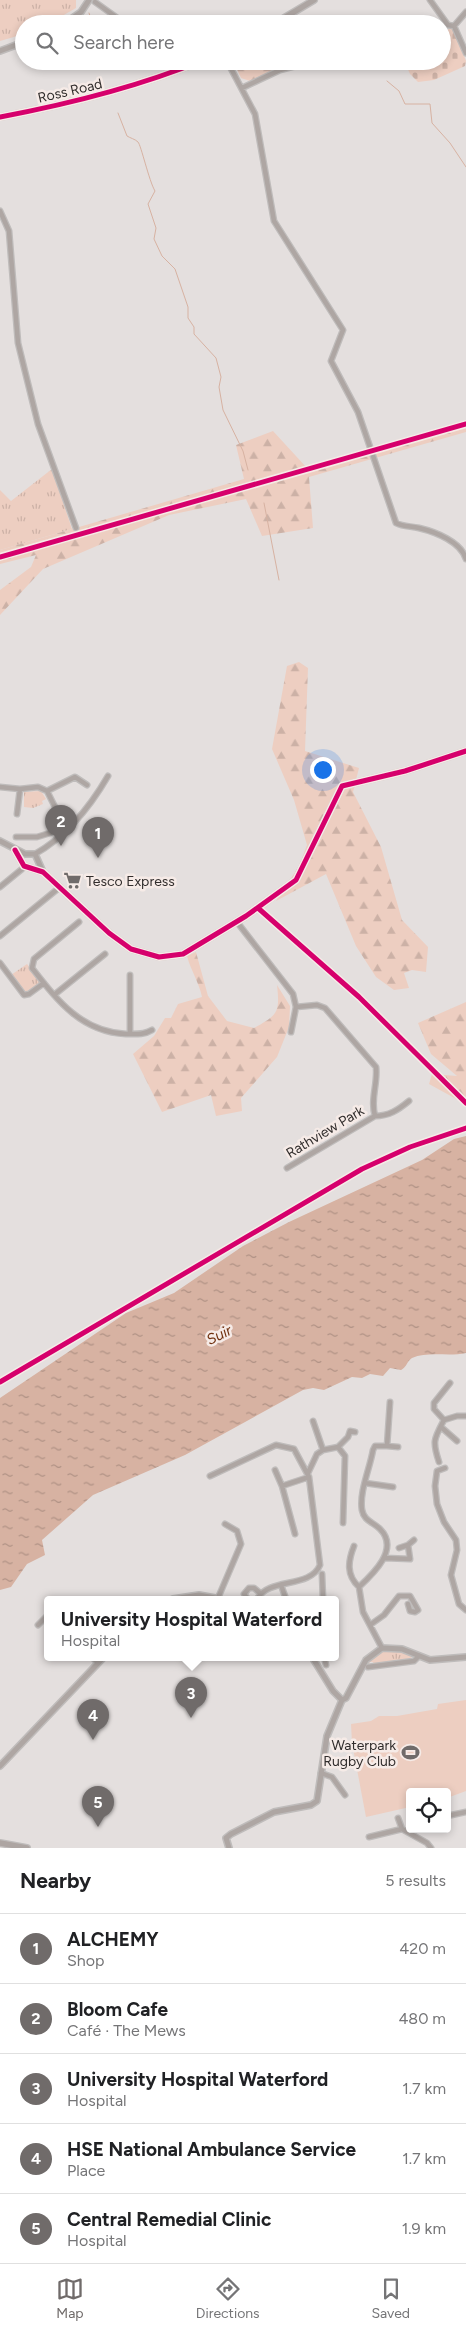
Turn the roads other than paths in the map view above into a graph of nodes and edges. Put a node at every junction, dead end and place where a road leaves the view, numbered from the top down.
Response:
1 (314, 0) edge
2 (430, 0) edge
3 (96, 1) edge
4 (89, 2) edge
5 (466, 12) edge
6 (77, 15) edge
7 (114, 15) edge
8 (289, 15) edge
9 (441, 15) edge
10 (451, 26) edge
11 (454, 26) junction
12 (15, 45) edge
13 (0, 51) edge
14 (466, 53) edge
15 (177, 70) edge
16 (232, 70) edge
17 (280, 70) edge
18 (242, 88) junction
19 (0, 117) edge
20 (0, 211) edge
21 (76, 528) dead end
22 (466, 560) edge
23 (466, 751) edge
24 (108, 776) dead end
25 (87, 785) dead end
26 (0, 787) edge
27 (20, 789) junction
28 (48, 793) junction
29 (17, 814) dead end
30 (62, 818) junction
31 (70, 826) junction
32 (16, 837) dead end
33 (25, 837) junction
34 (0, 842) edge
35 (25, 845) dead end
36 (23, 856) junction
37 (36, 858) junction
38 (33, 868) junction
39 (22, 870) dead end
40 (43, 872) junction
41 (0, 887) edge
42 (60, 887) junction
43 (79, 922) dead end
44 (237, 922) junction
45 (0, 936) edge
46 (105, 954) dead end
47 (0, 963) edge
48 (130, 976) dead end
49 (44, 983) junction
50 (54, 995) junction
51 (296, 1007) junction
52 (152, 1030) dead end
53 (291, 1032) dead end
54 (130, 1034) junction
55 (409, 1101) dead end
56 (375, 1116) junction
57 (287, 1168) dead end
58 (450, 1382) dead end
59 (390, 1402) dead end
60 (466, 1416) edge
61 (444, 1420) junction
62 (313, 1421) dead end
63 (441, 1427) junction
64 (356, 1432) dead end
65 (457, 1441) dead end
66 (387, 1446) junction
67 (338, 1447) junction
68 (398, 1447) dead end
69 (323, 1450) junction
70 (439, 1462) dead end
71 (445, 1468) dead end
72 (275, 1470) dead end
73 (308, 1475) junction
74 (210, 1476) dead end
75 (365, 1483) junction
76 (282, 1486) junction
77 (393, 1488) dead end
78 (343, 1523) dead end
79 (225, 1524) dead end
80 (295, 1534) dead end
81 (414, 1540) dead end
82 (408, 1544) junction
83 (354, 1546) dead end
84 (399, 1548) dead end
85 (385, 1558) junction
86 (322, 1574) dead end
87 (281, 1585) junction
88 (359, 1587) junction
89 (260, 1593) junction
90 (220, 1596) edge
91 (246, 1596) edge
92 (258, 1596) edge
93 (285, 1596) edge
94 (323, 1596) edge
95 (408, 1604) dead end
96 (466, 1610) edge
97 (44, 1619) edge
98 (38, 1625) dead end
99 (370, 1625) junction
100 (382, 1648) junction
101 (419, 1656) junction
102 (466, 1657) edge
103 (314, 1661) edge
104 (325, 1661) edge
105 (98, 1663) edge
106 (326, 1665) dead end
107 (368, 1667) dead end
108 (342, 1700) junction
109 (0, 1766) edge
110 (322, 1773) junction
111 (345, 1795) dead end
112 (466, 1812) edge
113 (451, 1815) edge
114 (398, 1818) dead end
115 (402, 1829) junction
116 (369, 1837) dead end
117 (0, 1843) edge
118 (27, 1848) edge
119 (229, 1848) edge
120 (431, 1848) edge

1 - 8 main road
2 - 9 street
3 - 4 street
3 - 7 street
4 - 6 street
5 - 11 street
10 - 11 street
11 - 14 street
12 - 13 street
15 - 19 main road, Ross Road
16 - 18 street
17 - 18 street
18 - 22 street
20 - 21 street
23 - 44 street
24 - 31 street
25 - 28 street
26 - 27 street
27 - 28 street
27 - 29 street
28 - 30 street
30 - 31 street
30 - 33 street
31 - 37 street
32 - 33 street
33 - 35 street
34 - 36 street
36 - 37 street
36 - 38 street
37 - 38 street
37 - 40 street
38 - 40 street
39 - 41 street
40 - 42 street
42 - 44 street
42 - 45 street
43 - 49 street
44 - 51 street
46 - 50 street
47 - 49 street
48 - 54 street
49 - 50 street
50 - 54 street
51 - 53 street
51 - 56 street, Rathview Park
52 - 54 street
55 - 56 street, Rathview Park
56 - 57 street, Rathview Park
58 - 61 street
59 - 66 street
60 - 61 street
61 - 63 street
62 - 69 street
63 - 65 street
63 - 70 street
64 - 67 street
66 - 68 street
66 - 75 street
67 - 69 street
67 - 78 street
69 - 73 street
71 - 96 street
72 - 76 street
73 - 74 street
73 - 76 street
73 - 87 street
75 - 77 street
75 - 85 street
76 - 80 street
79 - 90 street
81 - 82 street
82 - 84 street
82 - 85 street
83 - 88 street
85 - 88 street
86 - 94 street
87 - 89 street
87 - 93 street
88 - 99 street
89 - 91 street
89 - 92 street
95 - 99 street
97 - 98 street
99 - 100 street
100 - 101 street
100 - 108 street
101 - 102 street
101 - 107 street
103 - 108 street
104 - 106 street
105 - 109 street
108 - 110 street
110 - 111 street
110 - 119 street
112 - 113 street
114 - 115 street
115 - 116 street
115 - 120 street
117 - 118 main road

